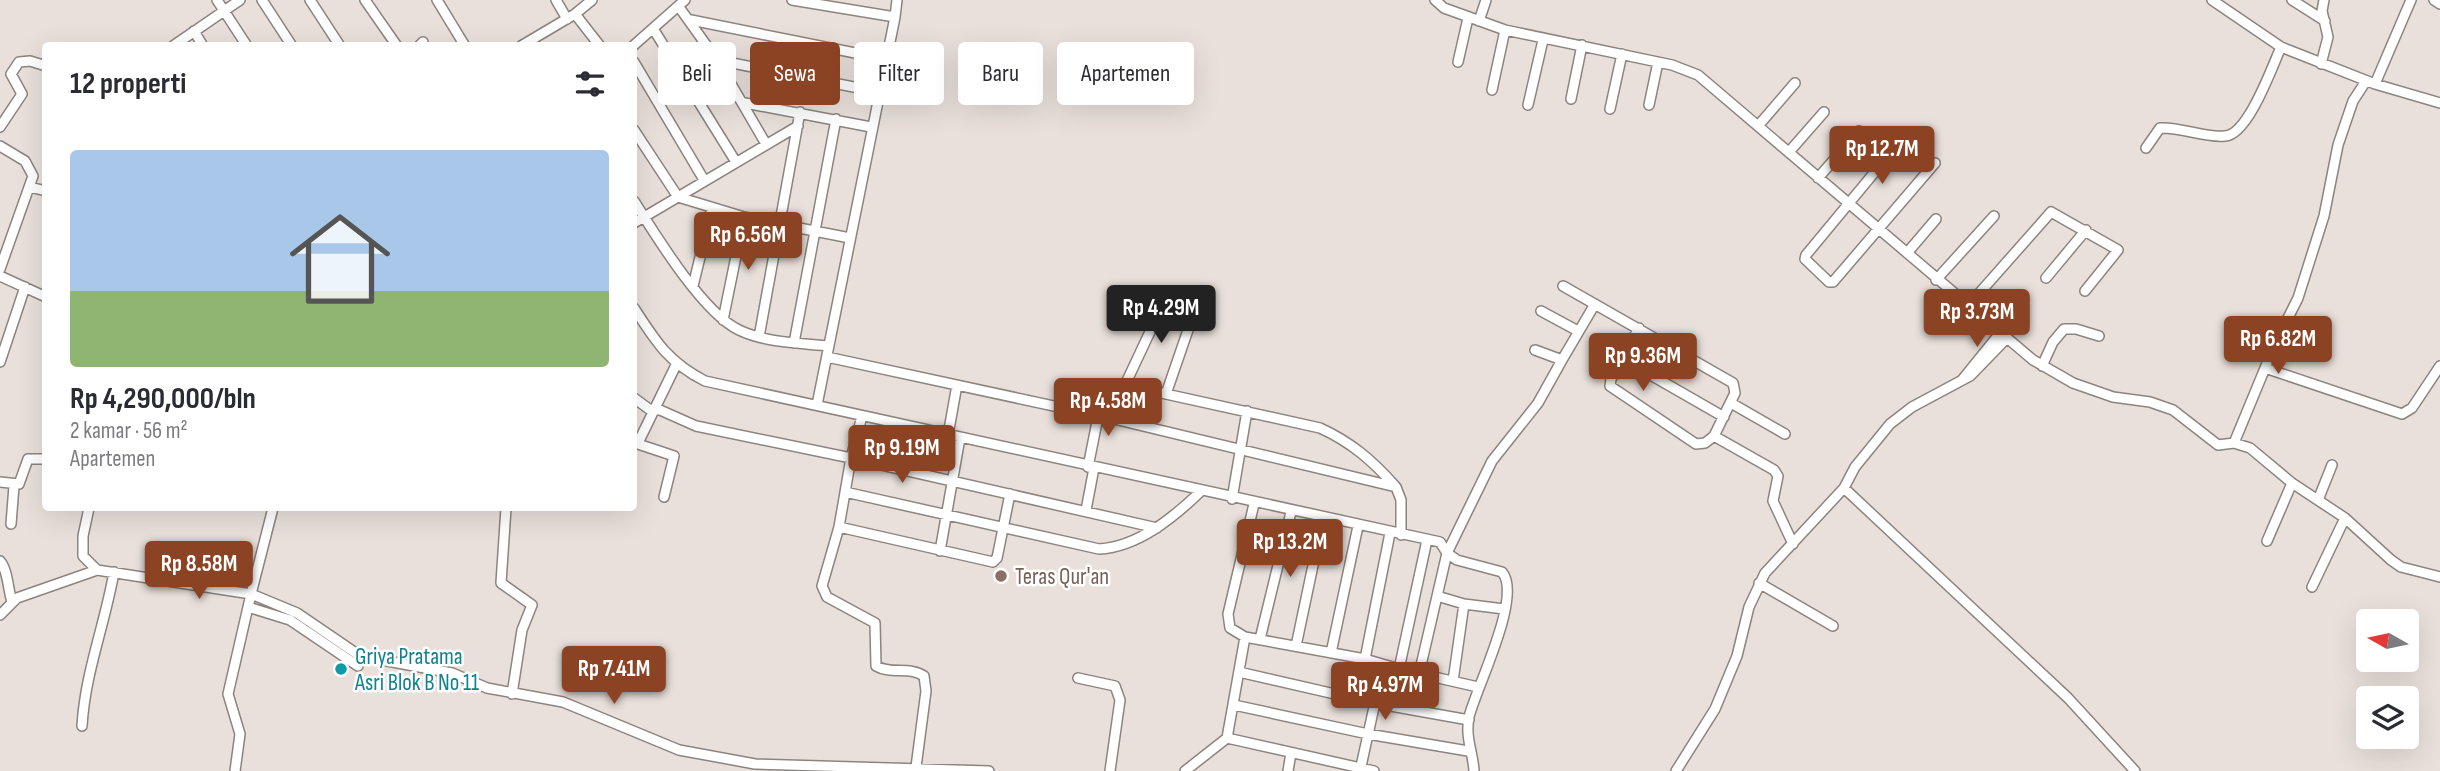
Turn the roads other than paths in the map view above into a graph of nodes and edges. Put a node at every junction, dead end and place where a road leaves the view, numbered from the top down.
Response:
1 (217, 0) edge
2 (240, 0) edge
3 (262, 0) edge
4 (310, 0) edge
5 (365, 0) edge
6 (436, 0) edge
7 (556, 0) edge
8 (592, 0) edge
9 (792, 0) edge
10 (897, 0) edge
11 (1435, 0) edge
12 (1486, 0) edge
13 (2212, 0) edge
14 (2292, 0) edge
15 (2324, 0) edge
16 (2411, 0) edge
17 (2434, 0) edge
18 (682, 4) edge
19 (1446, 4) edge
20 (2440, 4) edge
21 (226, 14) junction
22 (571, 17) junction
23 (895, 17) junction
24 (1468, 18) junction
25 (691, 20) junction
26 (1479, 21) junction
27 (2326, 22) junction
28 (654, 30) junction
29 (1505, 30) junction
30 (194, 32) junction
31 (1543, 40) junction
32 (179, 42) edge
33 (200, 42) edge
34 (244, 42) edge
35 (289, 42) edge
36 (337, 42) edge
37 (394, 42) edge
38 (462, 42) edge
39 (528, 42) edge
40 (596, 42) edge
41 (705, 42) edge
42 (889, 42) edge
43 (637, 43) edge
44 (1582, 45) junction
45 (2281, 47) junction
46 (854, 54) edge
47 (1622, 54) junction
48 (1458, 62) dead end
49 (1658, 62) junction
50 (736, 64) edge
51 (2321, 64) junction
52 (42, 65) edge
53 (637, 67) edge
54 (0, 68) edge
55 (11, 74) junction
56 (2370, 82) junction
57 (1795, 83) dead end
58 (854, 87) edge
59 (736, 89) edge
60 (1492, 90) dead end
61 (1571, 99) dead end
62 (745, 103) junction
63 (2440, 103) edge
64 (875, 105) edge
65 (1528, 105) dead end
66 (1650, 106) dead end
67 (1610, 109) dead end
68 (800, 112) junction
69 (1824, 112) dead end
70 (836, 119) junction
71 (798, 126) junction
72 (1758, 126) junction
73 (0, 127) edge
74 (871, 127) junction
75 (1859, 131) dead end
76 (637, 135) edge
77 (766, 144) junction
78 (0, 146) edge
79 (2146, 148) dead end
80 (1893, 150) dead end
81 (1789, 152) junction
82 (736, 162) junction
83 (1935, 163) dead end
84 (1818, 178) junction
85 (704, 180) junction
86 (30, 187) junction
87 (42, 190) edge
88 (678, 197) junction
89 (1848, 203) junction
90 (637, 206) edge
91 (712, 208) junction
92 (642, 215) junction
93 (1994, 216) dead end
94 (744, 217) junction
95 (1936, 219) dead end
96 (637, 220) edge
97 (780, 223) junction
98 (1877, 227) junction
99 (816, 230) junction
100 (2086, 230) junction
101 (850, 238) junction
102 (1907, 253) junction
103 (0, 269) edge
104 (0, 275) edge
105 (2046, 278) dead end
106 (1936, 280) junction
107 (693, 286) junction
108 (1563, 286) dead end
109 (25, 287) junction
110 (2085, 291) dead end
111 (42, 295) edge
112 (1595, 304) junction
113 (1967, 307) junction
114 (1541, 311) dead end
115 (637, 313) edge
116 (723, 320) junction
117 (1639, 328) junction
118 (1578, 331) junction
119 (2003, 336) junction
120 (758, 337) junction
121 (2099, 337) dead end
122 (793, 343) junction
123 (829, 346) junction
124 (1535, 350) dead end
125 (827, 357) junction
126 (1623, 359) junction
127 (1562, 360) junction
128 (0, 362) edge
129 (676, 365) junction
130 (2042, 366) junction
131 (2440, 366) edge
132 (2265, 368) junction
133 (1125, 385) junction
134 (957, 386) junction
135 (1166, 394) junction
136 (637, 400) edge
137 (1731, 403) junction
138 (817, 405) junction
139 (655, 409) junction
140 (1247, 411) junction
141 (862, 416) junction
142 (1724, 416) junction
143 (1098, 417) junction
144 (1114, 419) junction
145 (1785, 434) dead end
146 (948, 435) junction
147 (1714, 436) junction
148 (960, 438) junction
149 (637, 441) edge
150 (637, 443) edge
151 (2234, 443) junction
152 (1238, 448) junction
153 (850, 458) junction
154 (42, 459) edge
155 (2332, 466) dead end
156 (1091, 468) junction
157 (952, 481) junction
158 (0, 482) edge
159 (2292, 483) junction
160 (14, 485) junction
161 (1396, 488) junction
162 (1844, 488) junction
163 (845, 492) junction
164 (1200, 492) junction
165 (1010, 494) junction
166 (664, 497) dead end
167 (1231, 499) junction
168 (2318, 500) junction
169 (1254, 504) junction
170 (1086, 510) junction
171 (88, 511) edge
172 (272, 511) edge
173 (506, 511) edge
174 (1291, 512) junction
175 (945, 516) junction
176 (2345, 518) junction
177 (1323, 519) junction
178 (11, 524) dead end
179 (1358, 526) junction
180 (839, 527) junction
181 (1003, 528) junction
182 (1157, 528) junction
183 (1390, 533) junction
184 (1401, 535) junction
185 (1427, 540) junction
186 (2267, 541) dead end
187 (1793, 544) junction
188 (940, 551) junction
189 (1447, 553) junction
190 (0, 561) edge
191 (97, 570) junction
192 (114, 572) junction
193 (2440, 577) edge
194 (1759, 583) junction
195 (2312, 587) dead end
196 (251, 594) junction
197 (1437, 596) junction
198 (12, 602) junction
199 (1464, 604) junction
200 (248, 607) junction
201 (1504, 609) junction
202 (1, 613) edge
203 (1833, 626) dead end
204 (1245, 637) junction
205 (1261, 639) junction
206 (1296, 646) junction
207 (1331, 653) junction
208 (1365, 659) junction
209 (358, 666) dead end
210 (1383, 666) junction
211 (1399, 669) junction
212 (1239, 672) junction
213 (1419, 674) junction
214 (1077, 678) dead end
215 (1453, 681) junction
216 (1478, 687) junction
217 (512, 694) junction
218 (1374, 703) junction
219 (1234, 705) junction
220 (1469, 720) junction
221 (82, 726) dead end
222 (1368, 734) junction
223 (1227, 738) junction
224 (1468, 751) junction
225 (1291, 753) junction
226 (1327, 761) junction
227 (916, 767) junction
228 (810, 769) edge
229 (844, 769) edge
230 (1360, 769) edge
231 (864, 770) edge
232 (959, 770) edge
233 (235, 771) edge
234 (989, 771) edge
235 (1110, 771) edge
236 (1185, 771) edge
237 (1288, 771) edge
238 (1325, 771) edge
239 (1374, 771) edge
240 (1474, 771) edge
241 (1676, 771) edge
242 (2135, 771) edge

1 - 21 street
2 - 21 street
3 - 35 street
4 - 36 street
5 - 37 street
6 - 38 street
7 - 22 street
8 - 22 street
9 - 23 street
10 - 23 street
11 - 19 street
12 - 26 street
13 - 45 street
14 - 27 street
15 - 27 street
16 - 56 street
17 - 20 street
18 - 25 street
18 - 28 street
19 - 24 street
21 - 30 street
21 - 34 street
22 - 39 street
22 - 40 street
23 - 42 street
24 - 26 street
24 - 48 street
25 - 41 street
25 - 46 street
26 - 29 street
27 - 51 street
28 - 43 street
28 - 82 street
29 - 31 street
29 - 60 street
30 - 32 street
30 - 33 street
31 - 44 street
31 - 65 street
44 - 47 street
44 - 61 street
45 - 51 street
45 - 79 street
47 - 49 street
47 - 67 street
49 - 66 street
49 - 72 street
50 - 58 street
51 - 56 street
52 - 55 street
53 - 85 street
54 - 55 street
55 - 73 street
56 - 63 street
56 - 132 street
57 - 72 street
59 - 62 street
62 - 68 street
62 - 77 street
64 - 74 street
68 - 70 street
68 - 71 street
69 - 81 street
70 - 74 street
70 - 99 street
71 - 77 street
71 - 97 street
72 - 81 street
74 - 101 street
75 - 84 street
76 - 88 street
77 - 82 street
78 - 86 street
80 - 89 street
81 - 84 street
82 - 85 street
83 - 98 street
84 - 89 street
85 - 88 street
86 - 87 street
86 - 103 street
88 - 91 street
88 - 92 street
89 - 98 street
89 - 98 street
90 - 92 street
91 - 94 street
91 - 107 street
92 - 96 street
92 - 107 street
93 - 106 street
94 - 97 street
94 - 116 street
95 - 102 street
97 - 99 street
97 - 120 street
98 - 102 street
99 - 101 street
99 - 122 street
100 - 105 street
100 - 110 street
100 - 113 street
101 - 123 street
102 - 106 street
104 - 109 street
106 - 113 street
107 - 116 street
108 - 112 street
109 - 111 street
109 - 128 street
112 - 117 street
112 - 118 street
113 - 119 street
114 - 118 street
115 - 129 street
116 - 120 street
117 - 126 street
117 - 137 street
118 - 127 street
119 - 130 street
119 - 162 street
120 - 122 street
121 - 130 street
122 - 123 street
123 - 125 street
124 - 127 street
125 - 134 street
125 - 138 street
126 - 142 street
126 - 147 street
127 - 189 street
129 - 138 street
129 - 139 street
130 - 151 street
131 - 132 street
132 - 151 street
133 - 135 street
133 - 135 street
133 - 144 street
134 - 143 street
134 - 146 street
135 - 140 street
136 - 139 street
137 - 142 street
137 - 145 street
138 - 141 street
139 - 149 street
139 - 153 street
140 - 152 street
140 - 161 street
141 - 146 street
141 - 153 street
142 - 147 street
143 - 144 street
143 - 156 street
144 - 152 street
146 - 148 street
147 - 187 street
148 - 156 street
148 - 157 street
150 - 166 street
151 - 159 street
152 - 161 street
152 - 167 street
153 - 157 street
153 - 163 street
154 - 160 street
155 - 168 street
156 - 164 street
156 - 170 street
157 - 165 street
157 - 175 street
158 - 160 street
159 - 168 street
159 - 186 street
160 - 178 street
161 - 184 street
162 - 187 street
162 - 242 street
163 - 175 street
163 - 180 street
164 - 167 street
164 - 182 street
165 - 170 street
165 - 181 street
167 - 169 street
168 - 176 street
169 - 174 street
169 - 204 street
170 - 182 street
171 - 191 street
172 - 196 street
173 - 217 street
174 - 177 street
174 - 205 street
175 - 181 street
175 - 188 street
176 - 193 street
176 - 195 street
177 - 179 street
177 - 206 street
179 - 183 street
179 - 207 street
180 - 188 street
180 - 227 street
181 - 182 street
181 - 188 street
183 - 184 street
183 - 208 street
184 - 185 street
185 - 189 street
185 - 211 street
187 - 194 street
189 - 197 street
189 - 201 street
190 - 198 street
191 - 192 street
191 - 198 street
192 - 196 street
192 - 221 street
194 - 203 street
194 - 241 street
196 - 200 street
196 - 217 street
197 - 199 street
197 - 213 street
198 - 202 street
199 - 201 street
199 - 215 street
200 - 209 street
200 - 233 street
201 - 216 street
204 - 205 street
204 - 212 street
205 - 206 street
206 - 207 street
207 - 208 street
208 - 210 street
210 - 211 street
210 - 218 street
211 - 213 street
212 - 218 street
212 - 219 street
213 - 215 street
214 - 235 street
215 - 216 street
216 - 220 street
217 - 228 street
218 - 220 street
218 - 222 street
219 - 222 street
219 - 223 street
220 - 224 street
222 - 224 street
222 - 230 street
223 - 225 street
223 - 236 street
224 - 240 street
225 - 226 street
225 - 237 street
226 - 230 street
226 - 238 street
227 - 231 street
227 - 232 street
228 - 229 street
229 - 231 street
230 - 239 street
232 - 234 street

